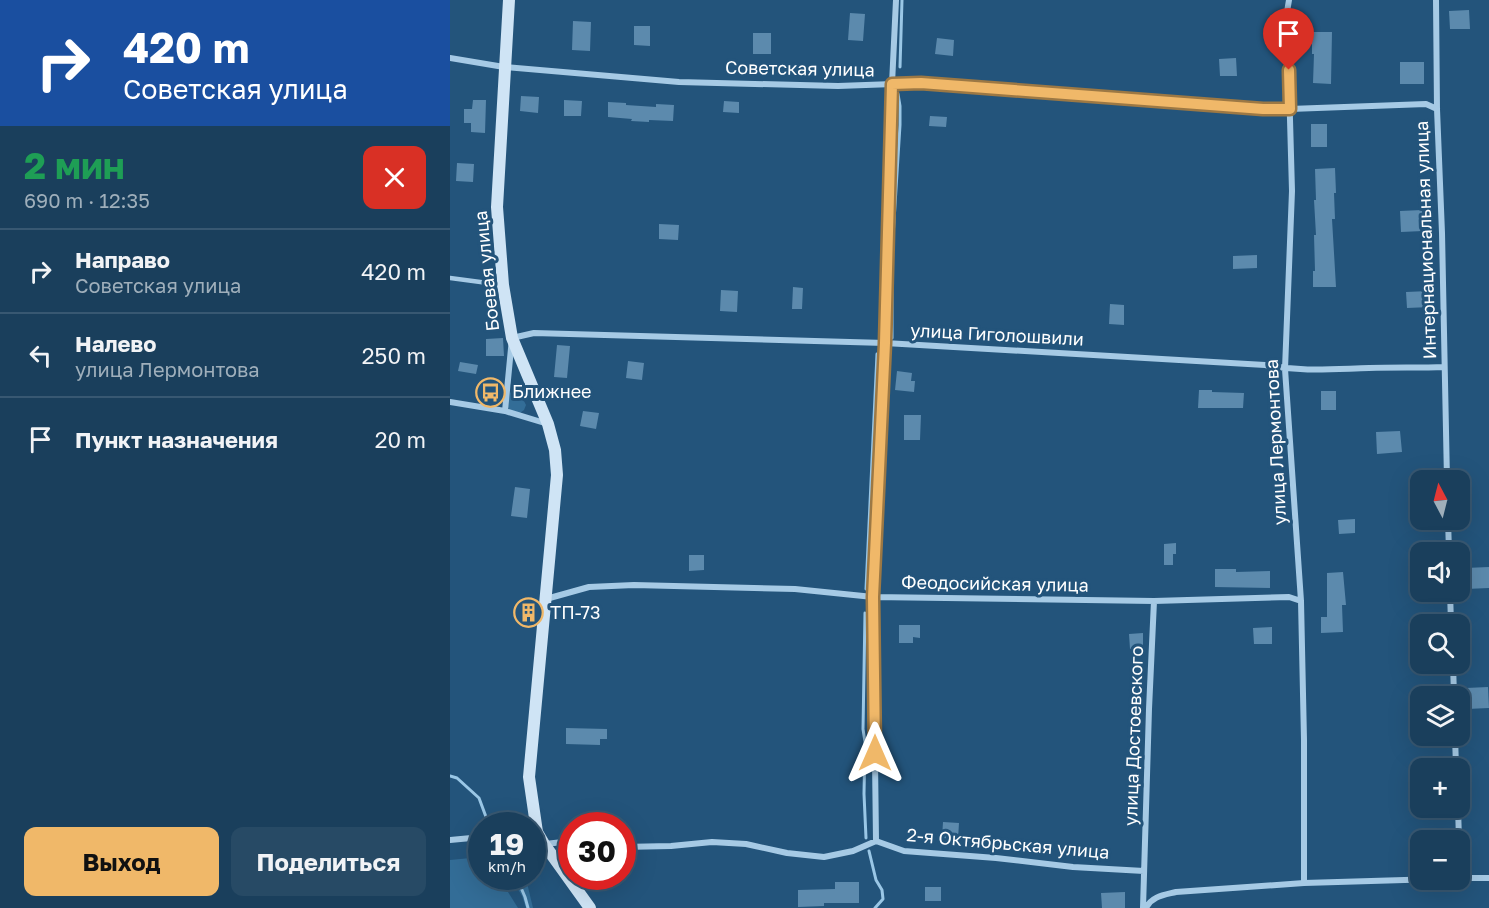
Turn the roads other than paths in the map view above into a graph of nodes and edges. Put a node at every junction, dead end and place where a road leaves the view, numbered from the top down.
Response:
1 (509, 0) edge
2 (896, 0) edge
3 (1289, 0) edge
4 (1436, 0) edge
5 (450, 58) edge
6 (504, 67) junction
7 (892, 84) junction
8 (1290, 109) junction
9 (1437, 109) junction
10 (450, 278) edge
11 (503, 285) junction
12 (512, 338) junction
13 (885, 343) junction
14 (1444, 368) junction
15 (1285, 369) junction
16 (450, 402) edge
17 (505, 411) junction
18 (548, 424) junction
19 (1447, 470) edge
20 (873, 597) junction
21 (546, 598) junction
22 (1154, 601) junction
23 (1301, 601) junction
24 (533, 812) edge
25 (468, 838) edge
26 (450, 840) edge
27 (876, 842) junction
28 (546, 847) edge
29 (636, 847) edge
30 (1144, 871) junction
31 (1470, 878) edge
32 (1489, 878) edge
33 (1410, 880) edge
34 (1304, 883) junction
35 (590, 908) edge
36 (1145, 908) edge

1 - 6 street, Боевая улица
2 - 7 street
3 - 8 street, улица Лермонтова
4 - 9 street, Интернациональная улица
5 - 6 street, Советская улица
6 - 7 street, Советская улица
6 - 11 street, Боевая улица
7 - 8 street, Советская улица
7 - 13 street
8 - 9 street, Советская улица
8 - 15 street, улица Лермонтова
9 - 14 street, Интернациональная улица
10 - 11 lane
11 - 12 street, Боевая улица
12 - 13 street, улица Гиголошвили
12 - 17 street
12 - 18 street, Боевая улица
13 - 15 street, улица Гиголошвили
13 - 20 street
14 - 15 street, улица Гиголошвили
14 - 19 street, Интернациональная улица
15 - 23 street, улица Лермонтова
16 - 17 street
17 - 18 street
18 - 21 street, Боевая улица
20 - 21 street, Феодосийская улица
20 - 22 street, Феодосийская улица
20 - 27 street
21 - 24 street, Боевая улица
22 - 23 street, Феодосийская улица
22 - 30 street, улица Достоевского
23 - 34 street, улица Лермонтова
25 - 26 street
27 - 29 street
27 - 30 street, 2-я Октябрьская улица
28 - 35 street, Боевая улица
30 - 36 street, улица Достоевского
31 - 32 street
33 - 34 street
34 - 36 street

